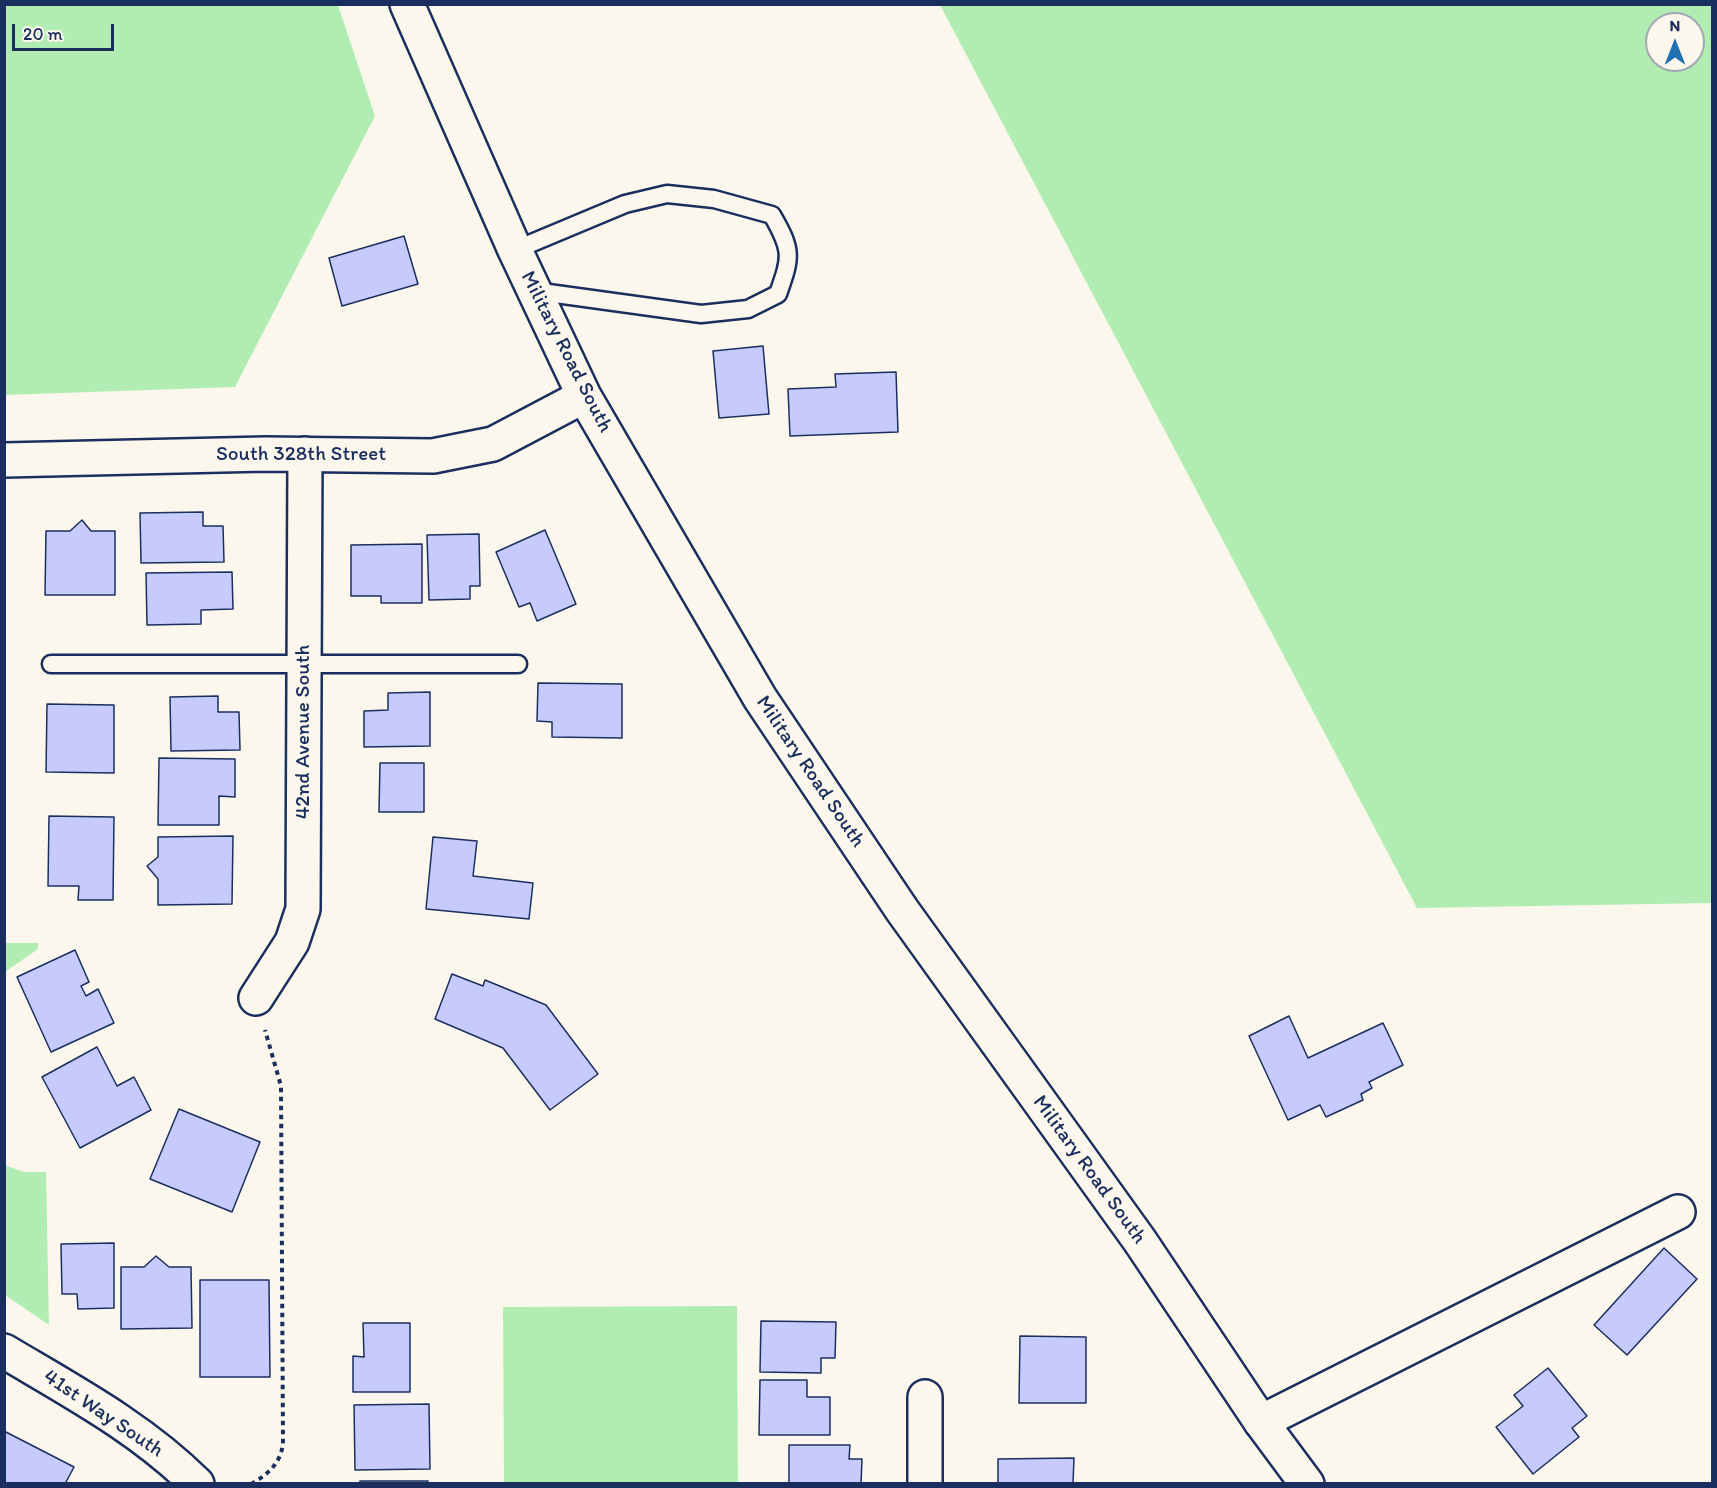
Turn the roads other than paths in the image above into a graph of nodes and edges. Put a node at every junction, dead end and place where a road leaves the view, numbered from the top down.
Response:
1 (407, 4) edge
2 (515, 250) junction
3 (534, 291) junction
4 (584, 396) junction
5 (305, 454) junction
6 (4, 460) edge
7 (51, 664) dead end
8 (304, 664) junction
9 (518, 664) dead end
10 (256, 998) road end
11 (1678, 1212) dead end
12 (4, 1351) edge
13 (925, 1397) dead end
14 (1261, 1422) junction
15 (197, 1484) edge
16 (925, 1484) edge
17 (1308, 1484) edge

1 - 2 street, Military Road South
2 - 3 street, Military Road South
2 - 3 lane
3 - 4 street, Military Road South
4 - 5 street, South 328th Street
4 - 14 street, Military Road South
5 - 6 street, South 328th Street
5 - 8 street, 42nd Avenue South
7 - 8 lane
8 - 9 lane
8 - 10 street, 42nd Avenue South
11 - 14 street
12 - 15 street, 41st Way South
13 - 16 street
14 - 17 street, Military Road South

